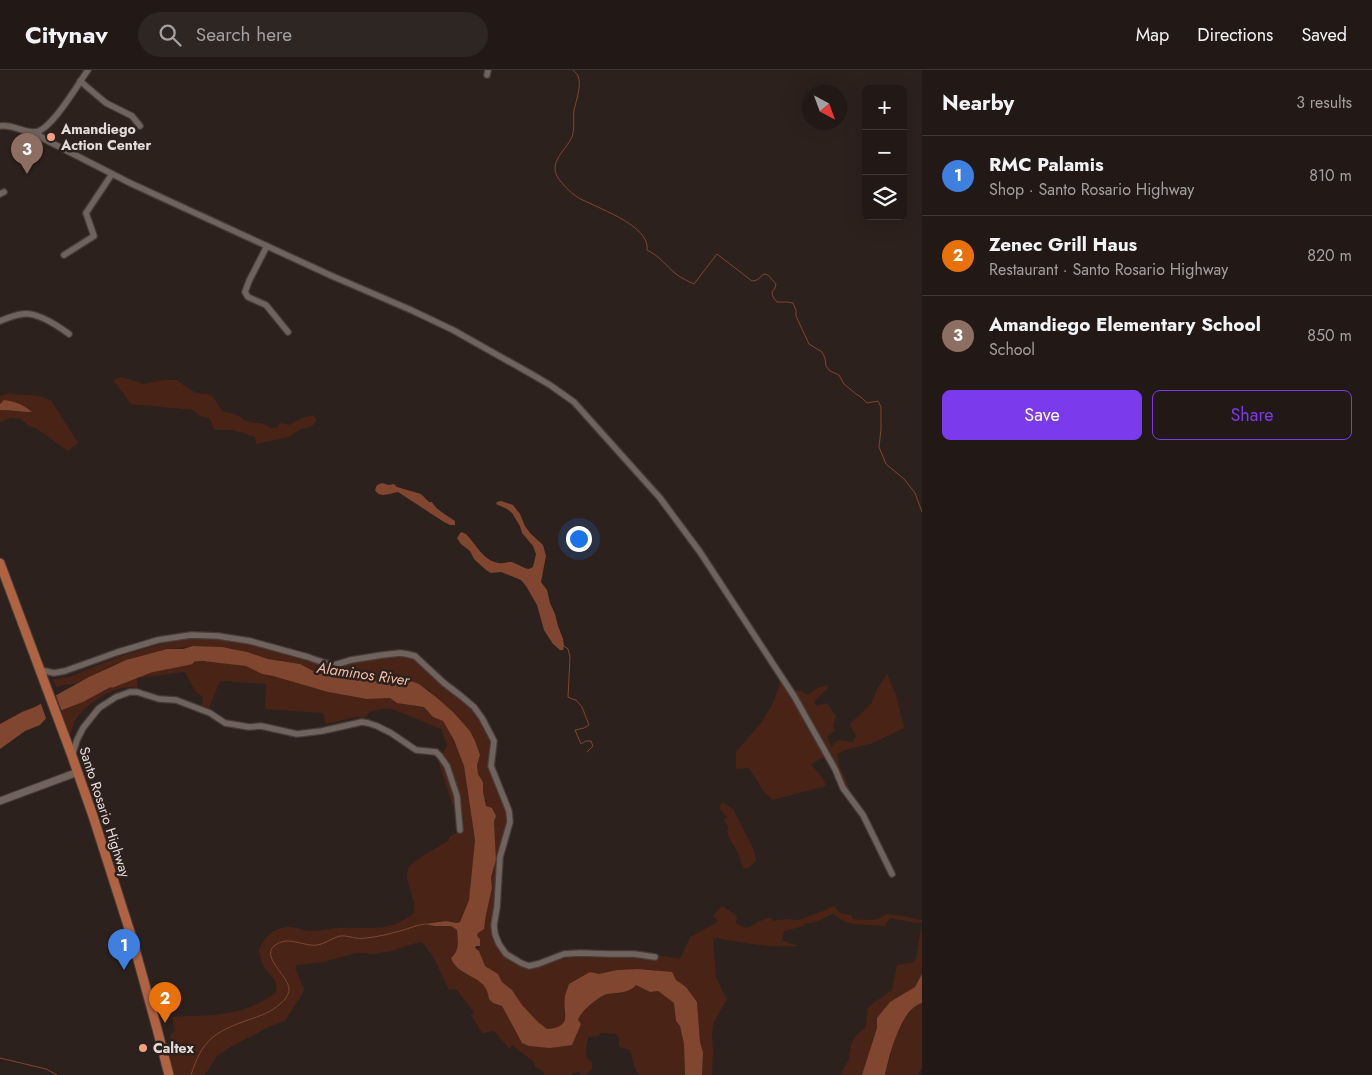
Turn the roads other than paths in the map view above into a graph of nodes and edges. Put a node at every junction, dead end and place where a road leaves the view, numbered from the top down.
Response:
1 (88, 70) edge
2 (80, 82) junction
3 (0, 126) edge
4 (140, 126) dead end
5 (35, 132) junction
6 (112, 174) junction
7 (266, 246) junction
8 (64, 255) dead end
9 (0, 320) edge
10 (288, 332) dead end
11 (69, 334) dead end
12 (0, 563) edge
13 (40, 670) junction
14 (72, 756) junction
15 (78, 772) junction
16 (0, 801) edge
17 (460, 830) dead end
18 (892, 874) dead end
19 (655, 957) dead end
20 (169, 1075) edge

1 - 2 street
2 - 4 street
2 - 5 street
3 - 5 street
5 - 6 street
6 - 7 street
6 - 8 street
7 - 10 street
7 - 18 street
9 - 11 street
12 - 13 main road, Santo Rosario Highway
13 - 14 main road, Santo Rosario Highway
13 - 19 street
14 - 15 main road, Santo Rosario Highway
14 - 17 street
15 - 16 street
15 - 20 main road, Santo Rosario Highway

